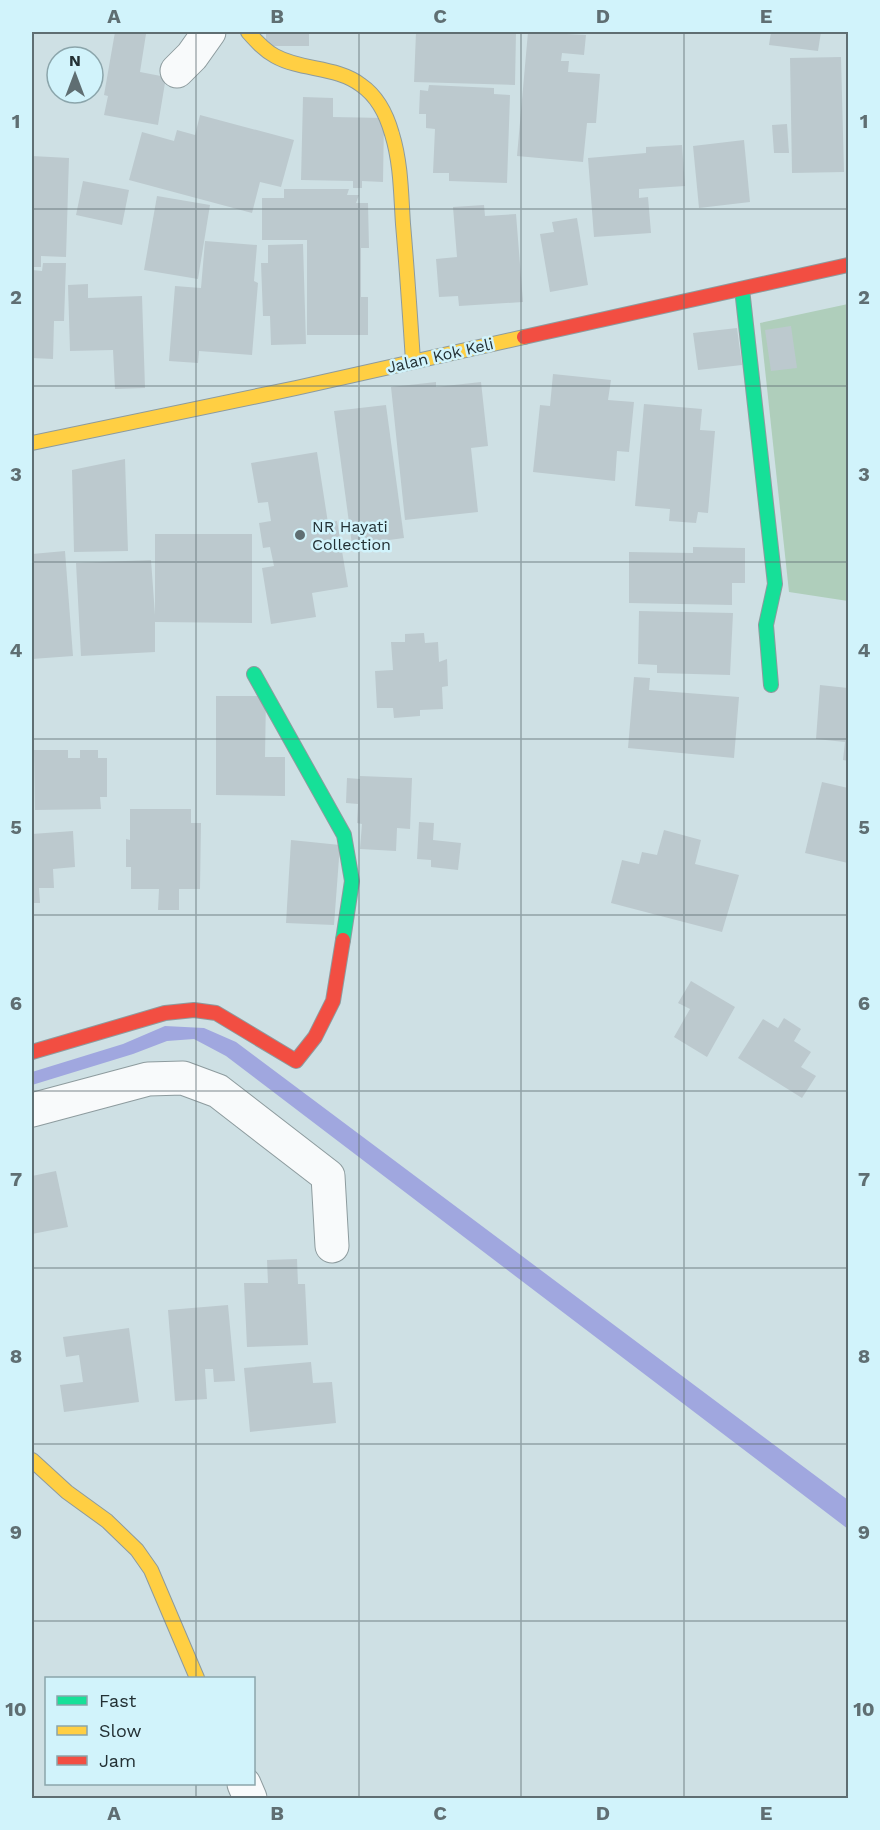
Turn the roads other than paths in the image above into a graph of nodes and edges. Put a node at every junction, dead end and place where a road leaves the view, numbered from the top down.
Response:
1 (209, 32) edge
2 (248, 32) edge
3 (177, 71) dead end
4 (849, 265) edge
5 (741, 289) junction
6 (413, 361) junction
7 (32, 442) edge
8 (254, 674) dead end
9 (771, 685) dead end
10 (32, 1052) edge
11 (32, 1110) edge
12 (332, 1246) dead end
13 (32, 1460) edge
14 (197, 1677) edge

1 - 3 street
2 - 6 street
4 - 5 street, Jalan Kok Keli
5 - 6 street, Jalan Kok Keli
5 - 9 street
6 - 7 street, Jalan Kok Keli
8 - 10 street
11 - 12 street
13 - 14 street

